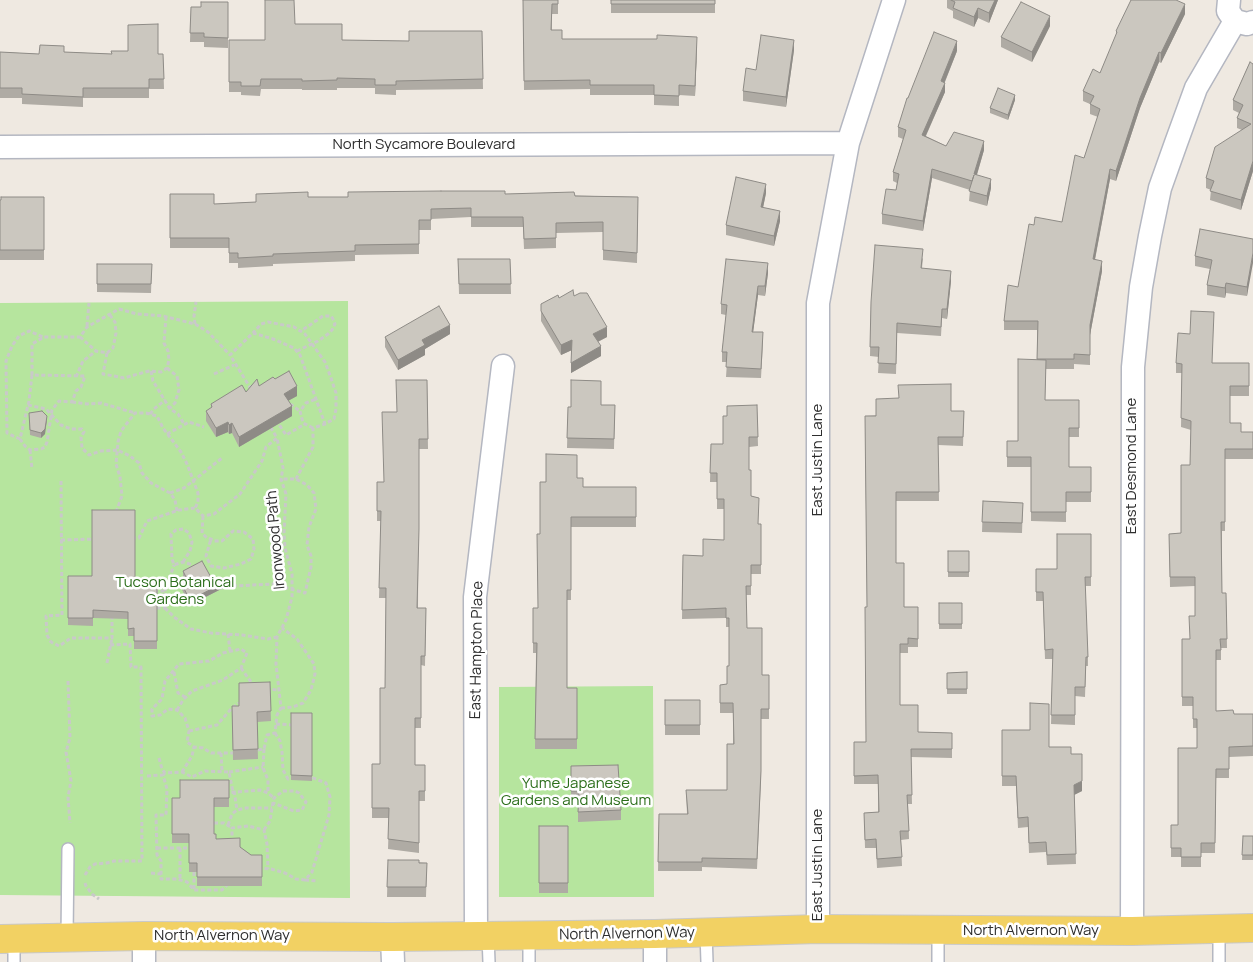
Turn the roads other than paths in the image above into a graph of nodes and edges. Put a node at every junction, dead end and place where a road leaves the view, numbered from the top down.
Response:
1 (894, 0) edge
2 (1239, 14) edge
3 (848, 143) junction
4 (0, 147) edge
5 (503, 366) dead end
6 (68, 849) dead end
7 (1253, 928) edge
8 (818, 929) junction
9 (1219, 929) junction
10 (938, 930) junction
11 (1132, 931) junction
12 (706, 933) junction
13 (655, 934) junction
14 (482, 935) junction
15 (529, 935) junction
16 (67, 938) junction
17 (9, 947) edge
18 (144, 949) edge
19 (393, 949) edge
20 (489, 962) edge
21 (529, 962) edge
22 (655, 962) edge
23 (707, 962) edge
24 (938, 962) edge
25 (1219, 962) edge

1 - 3 street, East Justin Lane
2 - 11 street, East Desmond Lane
3 - 4 street, North Sycamore Boulevard
3 - 8 street, East Justin Lane
5 - 14 street, East Hampton Place
6 - 16 lane
7 - 9 main road, North Alvernon Way
8 - 10 main road, North Alvernon Way
8 - 12 main road, North Alvernon Way
9 - 11 main road, North Alvernon Way
9 - 25 lane
10 - 11 main road, North Alvernon Way
10 - 24 lane
12 - 13 main road, North Alvernon Way
12 - 23 lane
13 - 15 main road, North Alvernon Way
13 - 22 street
14 - 15 main road, North Alvernon Way
14 - 19 main road, North Alvernon Way
14 - 20 lane
15 - 21 lane
16 - 17 main road, North Alvernon Way
16 - 18 main road, North Alvernon Way
18 - 19 main road, North Alvernon Way

